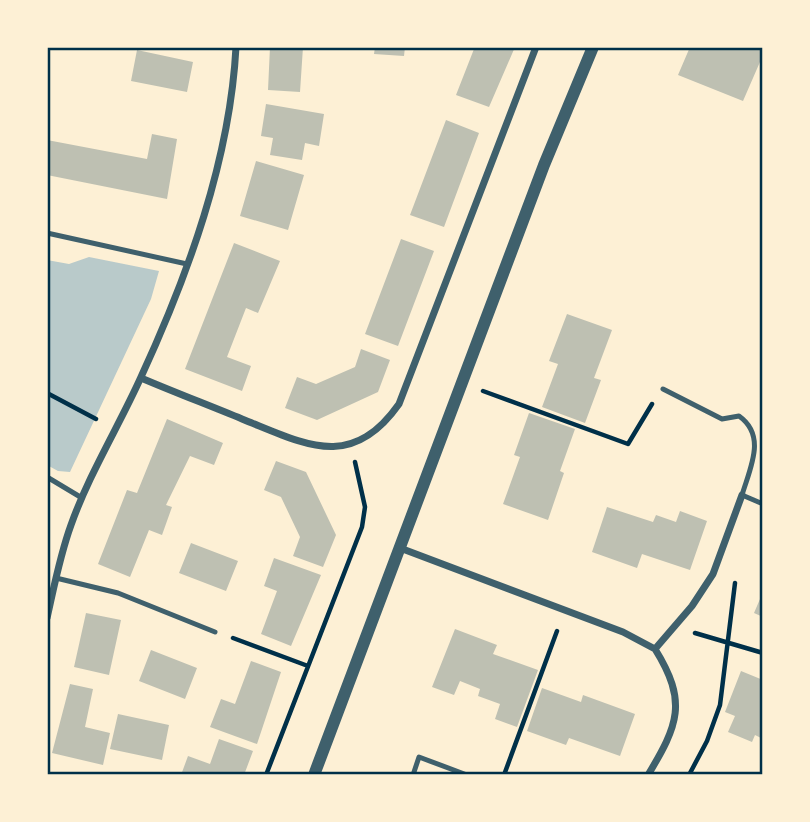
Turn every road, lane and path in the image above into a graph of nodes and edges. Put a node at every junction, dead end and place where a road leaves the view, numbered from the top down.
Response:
1 (236, 47) edge
2 (536, 47) edge
3 (593, 47) edge
4 (47, 233) edge
5 (187, 264) junction
6 (141, 378) junction
7 (462, 384) junction
8 (663, 389) joint
9 (47, 393) edge
10 (116, 429) junction
11 (350, 444) junction
12 (47, 477) edge
13 (742, 495) junction
14 (82, 498) junction
15 (763, 504) edge
16 (400, 548) junction
17 (737, 576) dead end
18 (56, 578) junction
19 (564, 610) junction
20 (47, 618) edge
21 (674, 627) junction
22 (215, 632) joint
23 (727, 642) junction
24 (655, 649) junction
25 (763, 653) edge
26 (308, 666) junction
27 (266, 775) edge
28 (314, 775) edge
29 (413, 775) edge
30 (467, 775) edge
31 (504, 775) edge
32 (648, 775) edge
33 (689, 775) edge

1 - 5 street
2 - 11 street
3 - 7 street
4 - 5 lane
5 - 6 street
6 - 10 street
6 - 11 street
7 - 8 path
7 - 16 street
8 - 13 lane
9 - 10 path
10 - 14 street
11 - 26 path
12 - 14 lane
13 - 15 lane
13 - 21 street
14 - 18 street
16 - 19 street
16 - 28 street
17 - 23 path
18 - 20 street
18 - 22 lane
19 - 24 street
19 - 31 path
21 - 23 path
21 - 24 street
22 - 26 path
23 - 25 path
23 - 33 path
24 - 32 street
26 - 27 path
29 - 30 lane

